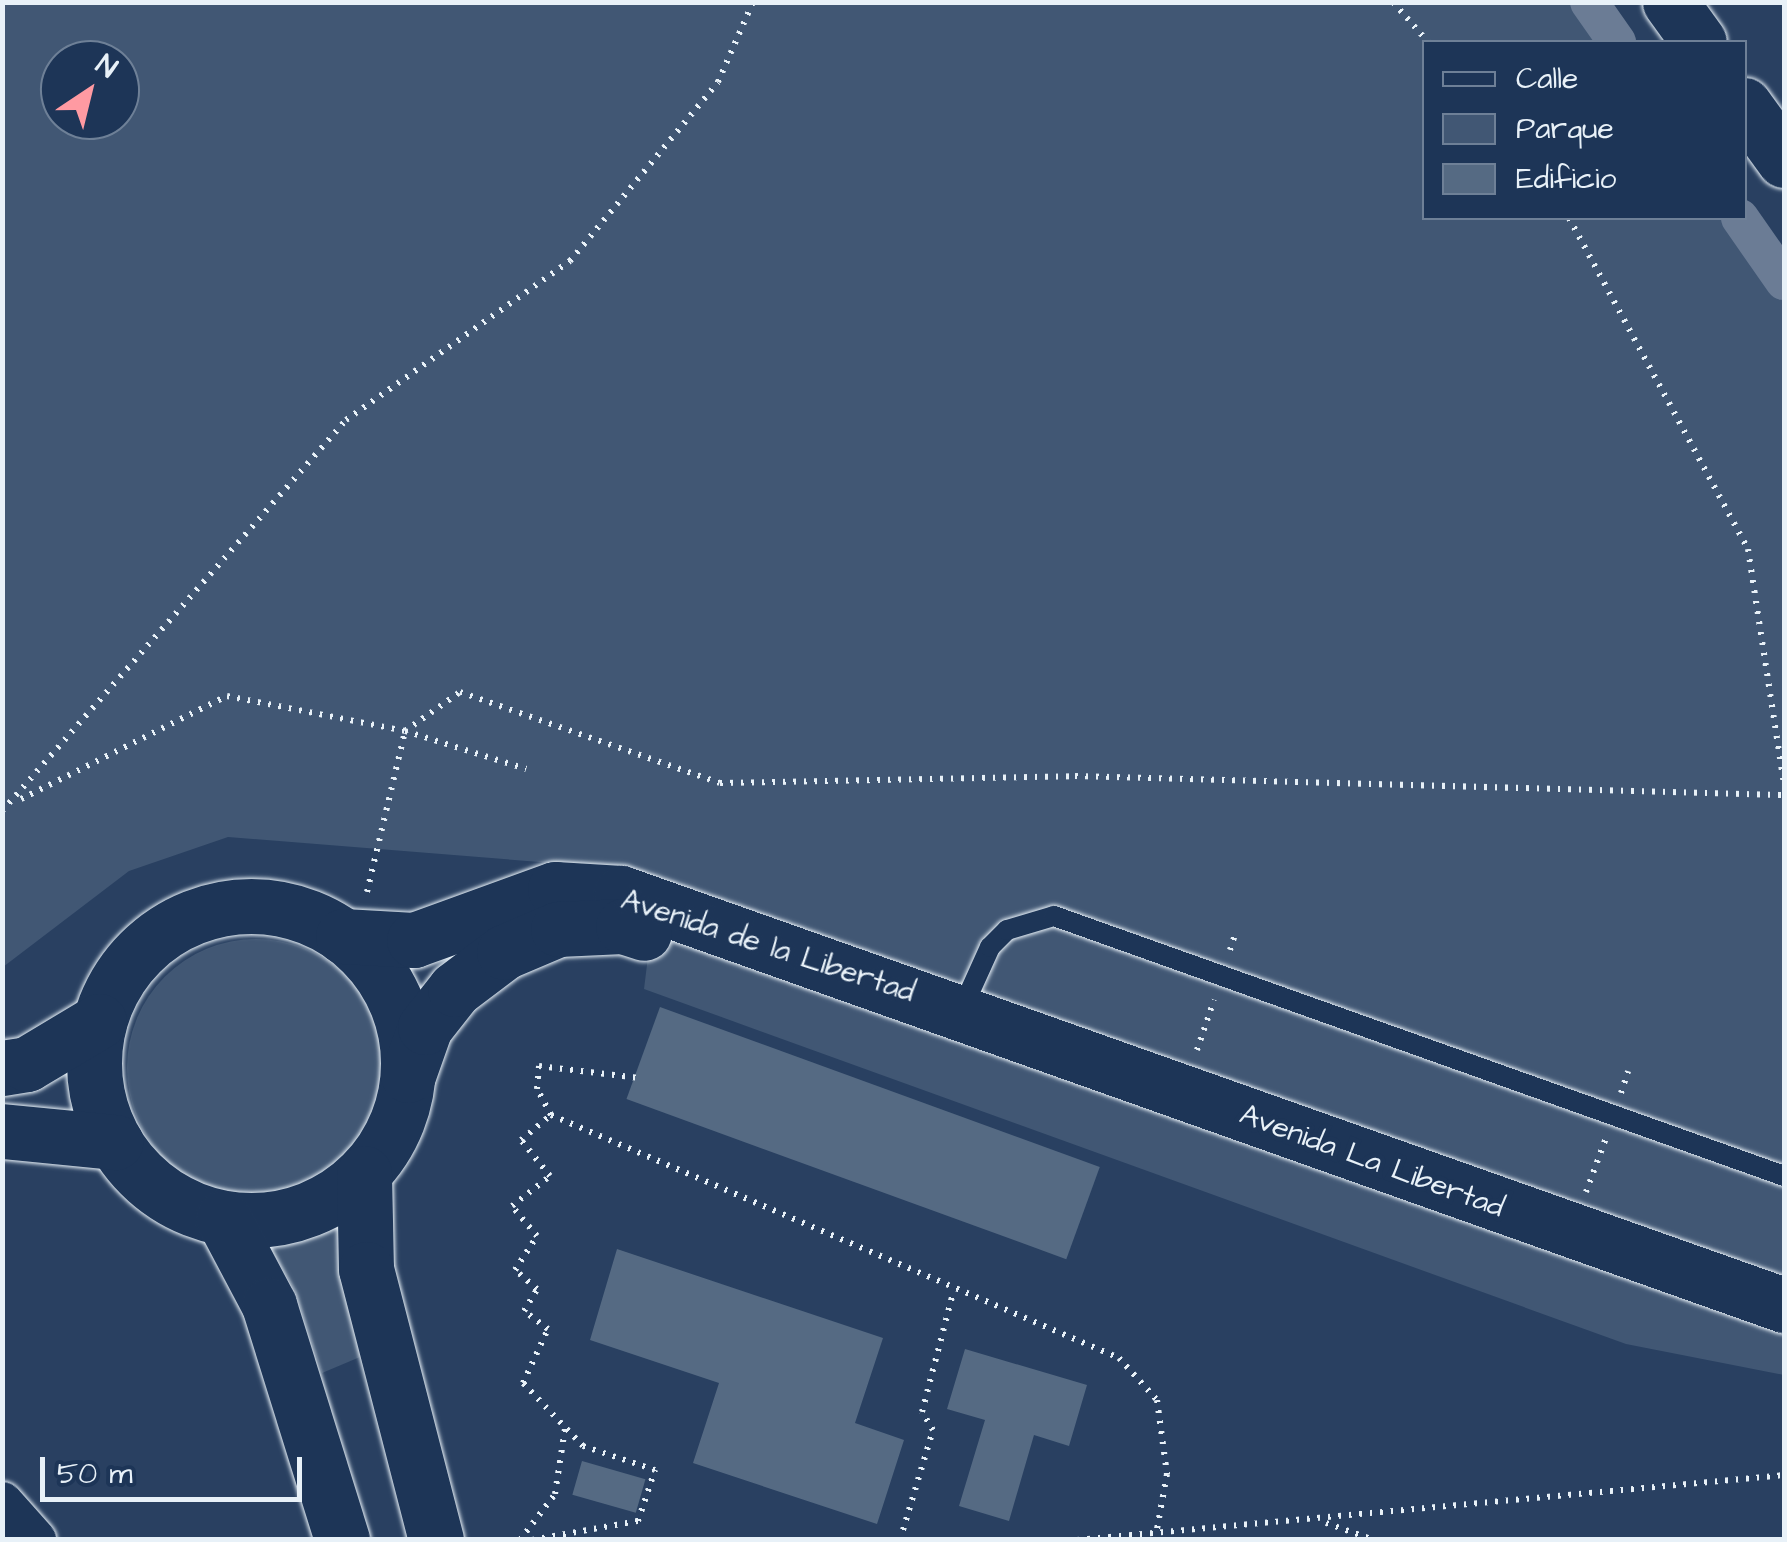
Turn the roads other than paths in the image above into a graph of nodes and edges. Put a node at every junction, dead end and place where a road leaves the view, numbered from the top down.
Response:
1 (1670, 2) edge
2 (1698, 40) edge
3 (1747, 108) edge
4 (1784, 160) edge
5 (352, 924) junction
6 (100, 1020) junction
7 (955, 1026) junction
8 (2, 1068) edge
9 (408, 1075) junction
10 (2, 1131) edge
11 (115, 1142) junction
12 (364, 1173) junction
13 (1784, 1176) edge
14 (223, 1218) junction
15 (1771, 1324) edge
16 (2, 1502) edge
17 (35, 1540) edge
18 (342, 1540) edge
19 (436, 1540) edge

1 - 2 street
3 - 4 street
5 - 6 street
5 - 7 street, Avenida de la Libertad
5 - 9 street
6 - 8 street
6 - 11 street
7 - 9 street, Avenida de la Libertad
7 - 13 lane
7 - 15 street, Avenida La Libertad
9 - 12 street
10 - 11 street
11 - 14 street
12 - 14 street
12 - 19 street
14 - 18 street
16 - 17 street

